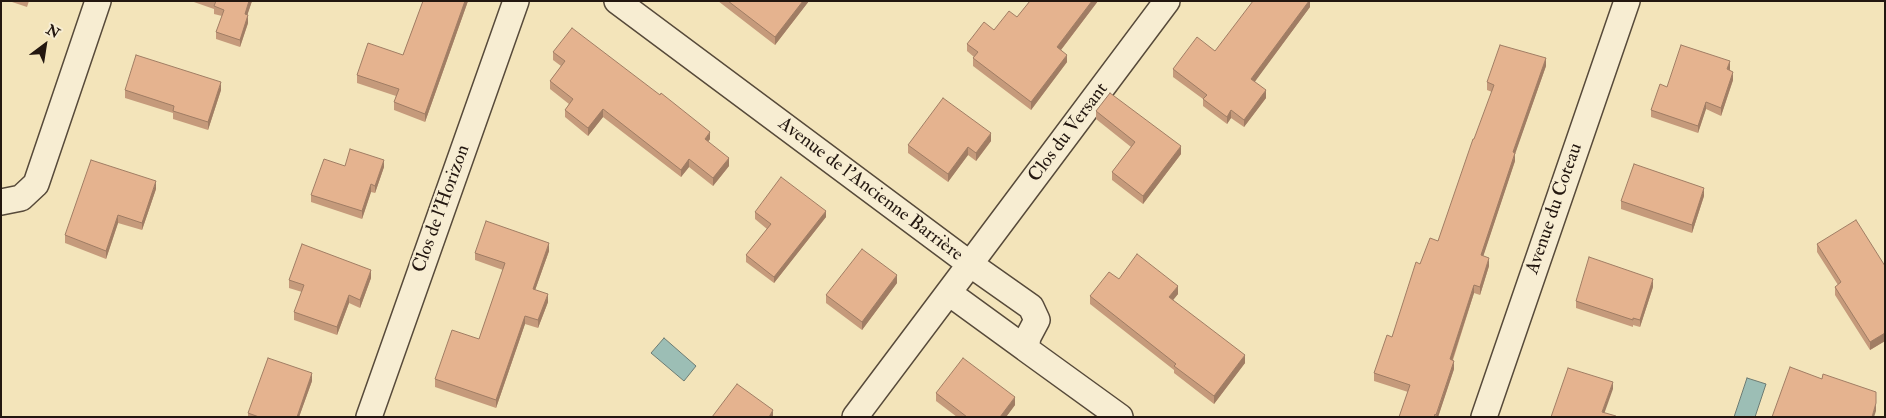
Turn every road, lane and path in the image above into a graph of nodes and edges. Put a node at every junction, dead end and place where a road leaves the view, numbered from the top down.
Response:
1 (98, 1) edge
2 (516, 1) edge
3 (617, 1) edge
4 (1167, 1) edge
5 (1627, 1) edge
6 (1, 202) edge
7 (970, 264) junction
8 (949, 293) junction
9 (1026, 349) junction
10 (368, 417) edge
11 (854, 417) edge
12 (1120, 417) edge
13 (1484, 417) edge

1 - 6 street
2 - 10 street, Clos de l'Horizon
3 - 7 street, Avenue de l'Ancienne Barrière
4 - 7 street, Clos du Versant
5 - 13 street, Avenue du Coteau
7 - 8 street, Avenue de l'Ancienne Barrière
7 - 9 street
8 - 9 street
8 - 11 street, Avenue de l'Ancienne Barrière
9 - 12 street

